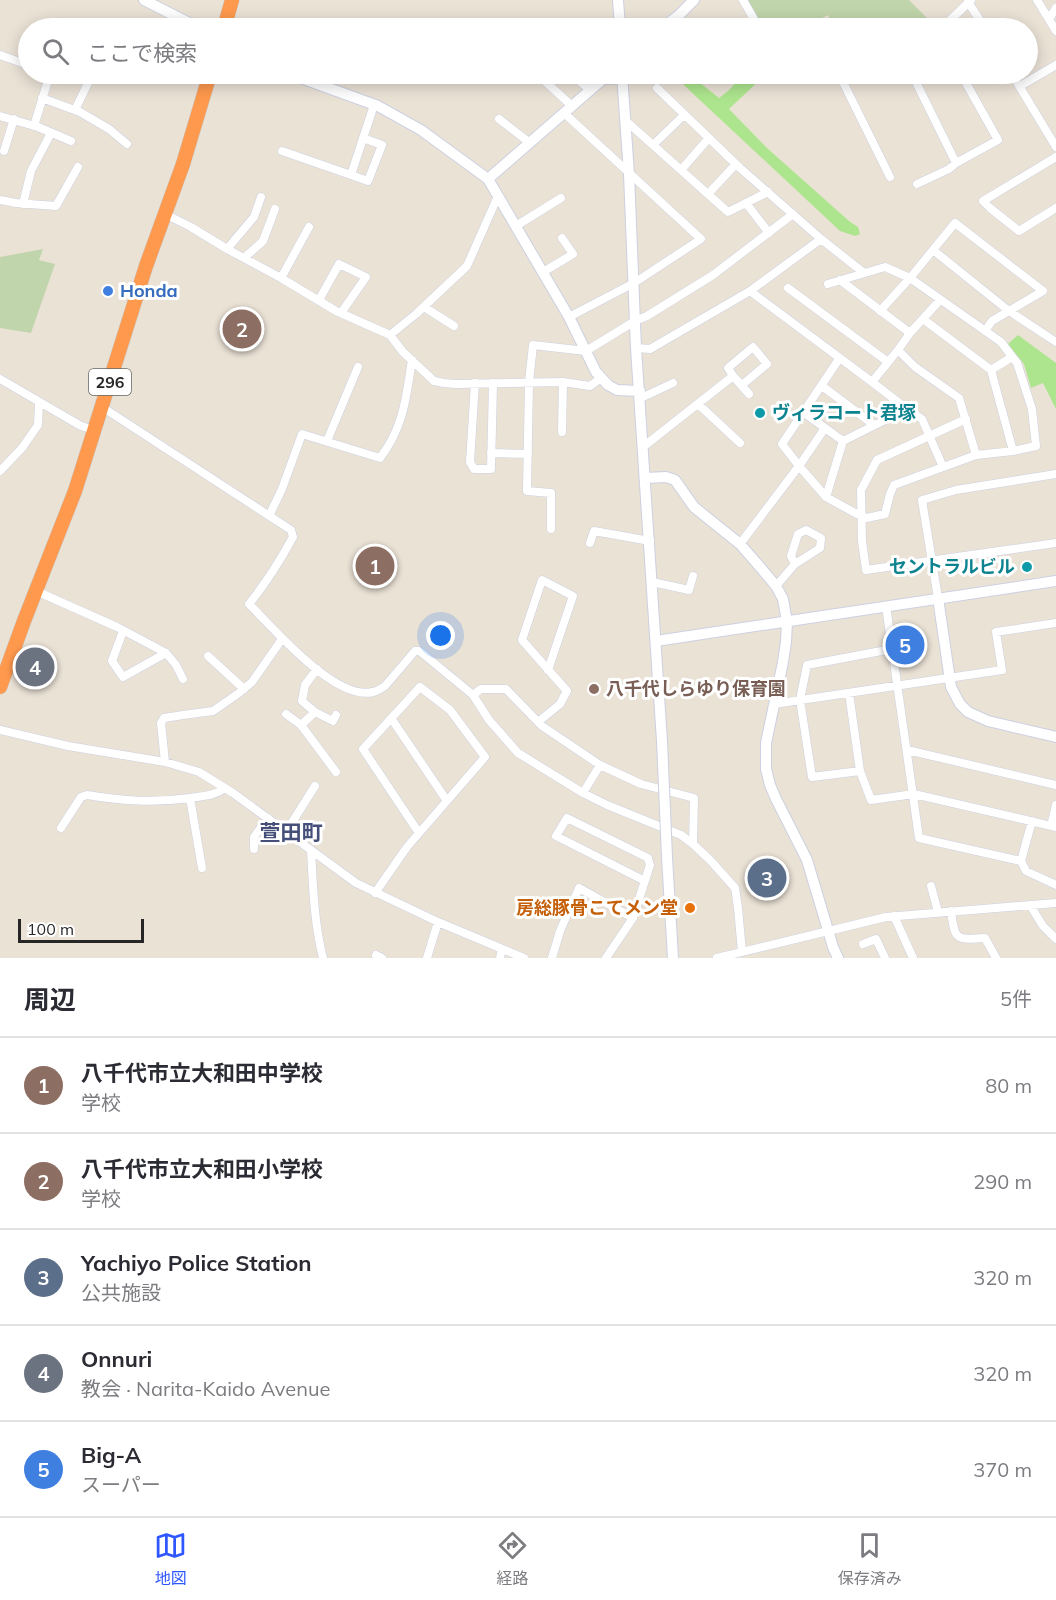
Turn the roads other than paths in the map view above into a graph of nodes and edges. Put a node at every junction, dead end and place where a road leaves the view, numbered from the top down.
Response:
1 (232, 0) edge
2 (618, 0) edge
3 (694, 0) edge
4 (743, 0) edge
5 (1037, 0) edge
6 (970, 1) edge
7 (151, 2) edge
8 (1056, 8) edge
9 (181, 18) edge
10 (227, 18) edge
11 (619, 18) edge
12 (675, 18) edge
13 (753, 18) edge
14 (952, 18) edge
15 (979, 18) edge
16 (1049, 19) junction
17 (1056, 31) edge
18 (0, 55) edge
19 (18, 61) edge
20 (1056, 65) edge
21 (1038, 76) edge
22 (47, 84) edge
23 (88, 84) edge
24 (207, 84) edge
25 (317, 84) edge
26 (546, 84) edge
27 (582, 84) edge
28 (597, 84) edge
29 (623, 84) edge
30 (844, 84) edge
31 (917, 84) edge
32 (967, 84) edge
33 (1023, 84) edge
34 (1020, 86) joint
35 (657, 88) dead end
36 (590, 90) junction
37 (42, 98) junction
38 (375, 105) junction
39 (75, 110) junction
40 (568, 110) junction
41 (684, 115) junction
42 (0, 116) edge
43 (14, 119) junction
44 (499, 119) dead end
45 (626, 120) junction
46 (34, 126) junction
47 (51, 133) junction
48 (363, 138) junction
49 (709, 138) junction
50 (71, 141) dead end
51 (530, 143) junction
52 (127, 144) dead end
53 (653, 145) junction
54 (1056, 147) edge
55 (4, 151) dead end
56 (282, 151) dead end
57 (1056, 157) edge
58 (956, 163) junction
59 (736, 164) junction
60 (78, 167) dead end
61 (681, 170) junction
62 (629, 174) junction
63 (351, 175) junction
64 (890, 177) dead end
65 (488, 179) junction
66 (917, 184) dead end
67 (768, 192) junction
68 (708, 194) junction
69 (498, 196) junction
70 (261, 197) dead end
71 (561, 198) dead end
72 (0, 200) edge
73 (746, 203) junction
74 (22, 204) junction
75 (276, 208) dead end
76 (1056, 208) edge
77 (165, 214) junction
78 (793, 214) junction
79 (516, 226) junction
80 (309, 227) dead end
81 (769, 233) junction
82 (562, 238) dead end
83 (821, 239) junction
84 (227, 249) junction
85 (933, 250) junction
86 (244, 258) junction
87 (543, 272) junction
88 (864, 273) junction
89 (281, 278) junction
90 (910, 279) junction
91 (840, 280) junction
92 (634, 283) junction
93 (828, 284) dead end
94 (788, 288) dead end
95 (750, 291) junction
96 (319, 300) junction
97 (940, 300) junction
98 (424, 307) junction
99 (880, 310) junction
100 (1009, 311) junction
101 (341, 313) junction
102 (569, 317) junction
103 (923, 319) junction
104 (635, 321) junction
105 (454, 326) dead end
106 (985, 331) junction
107 (910, 333) junction
108 (390, 335) junction
109 (1056, 342) edge
110 (636, 348) junction
111 (898, 350) junction
112 (586, 351) junction
113 (1012, 357) junction
114 (839, 359) junction
115 (412, 360) junction
116 (888, 362) junction
117 (358, 368) dead end
118 (991, 370) junction
119 (733, 376) junction
120 (601, 378) junction
121 (0, 379) edge
122 (529, 382) junction
123 (563, 382) junction
124 (673, 382) dead end
125 (872, 382) junction
126 (474, 383) junction
127 (493, 383) junction
128 (822, 386) junction
129 (640, 394) junction
130 (749, 394) dead end
131 (39, 403) junction
132 (698, 404) junction
133 (102, 407) junction
134 (907, 409) junction
135 (804, 412) junction
136 (966, 419) junction
137 (874, 425) junction
138 (825, 428) junction
139 (94, 430) junction
140 (562, 432) dead end
141 (929, 435) junction
142 (327, 441) junction
143 (843, 441) junction
144 (740, 443) dead end
145 (644, 447) junction
146 (1013, 451) junction
147 (491, 453) junction
148 (528, 454) junction
149 (976, 455) junction
150 (799, 466) junction
151 (943, 467) junction
152 (0, 471) edge
153 (1056, 474) edge
154 (645, 478) junction
155 (826, 497) junction
156 (269, 516) junction
157 (862, 517) junction
158 (551, 529) dead end
159 (650, 542) junction
160 (590, 543) dead end
161 (1056, 543) edge
162 (740, 544) junction
163 (932, 561) junction
164 (795, 564) junction
165 (693, 576) dead end
166 (1056, 581) edge
167 (652, 582) junction
168 (776, 586) junction
169 (36, 591) junction
170 (938, 598) junction
171 (886, 606) junction
172 (787, 622) junction
173 (1056, 623) edge
174 (123, 631) junction
175 (282, 639) junction
176 (656, 641) junction
177 (892, 649) junction
178 (165, 653) junction
179 (208, 656) dead end
180 (317, 669) junction
181 (548, 670) junction
182 (949, 678) junction
183 (1, 679) edge
184 (183, 679) dead end
185 (897, 686) junction
186 (244, 689) junction
187 (849, 693) junction
188 (473, 695) junction
189 (800, 700) junction
190 (774, 704) junction
191 (315, 712) junction
192 (286, 714) dead end
193 (392, 718) junction
194 (334, 721) dead end
195 (538, 722) junction
196 (301, 725) junction
197 (0, 730) edge
198 (1056, 737) edge
199 (907, 750) junction
200 (165, 762) junction
201 (600, 765) junction
202 (860, 771) junction
203 (336, 772) dead end
204 (1056, 785) edge
205 (315, 786) dead end
206 (225, 788) junction
207 (583, 793) junction
208 (914, 794) junction
209 (190, 798) junction
210 (447, 801) junction
211 (1056, 805) edge
212 (268, 818) junction
213 (1032, 821) junction
214 (1054, 826) edge
215 (61, 828) dead end
216 (286, 832) junction
217 (419, 833) junction
218 (693, 844) junction
219 (254, 849) dead end
220 (311, 850) junction
221 (1021, 861) junction
222 (202, 868) dead end
223 (645, 880) junction
224 (1056, 885) edge
225 (931, 886) dead end
226 (375, 893) junction
227 (1056, 903) edge
228 (1029, 905) junction
229 (951, 911) junction
230 (938, 912) junction
231 (894, 916) junction
232 (633, 918) junction
233 (438, 922) junction
234 (828, 930) junction
235 (1056, 939) edge
236 (863, 944) dead end
237 (502, 949) junction
238 (742, 952) junction
239 (325, 957) edge
240 (427, 958) edge
241 (500, 958) edge
242 (524, 958) edge
243 (552, 958) edge
244 (606, 958) edge
245 (673, 958) edge
246 (717, 958) edge
247 (838, 958) edge
248 (885, 958) edge
249 (913, 958) edge
250 (996, 958) edge

1 - 10 highway
2 - 11 street
3 - 12 street
4 - 13 street
5 - 16 street
6 - 14 street
6 - 15 street
7 - 9 street
8 - 16 street
16 - 17 street
18 - 19 street
20 - 21 street
22 - 37 street
23 - 39 street
24 - 77 highway, 296
25 - 38 street
26 - 40 street
27 - 36 street
28 - 36 street
29 - 45 street
30 - 64 street
31 - 58 street
32 - 58 street
33 - 34 street
34 - 54 street
35 - 41 street
36 - 40 street
37 - 39 street
37 - 46 street
38 - 48 street
38 - 65 street
39 - 52 street
40 - 51 street
40 - 62 street
41 - 49 street
41 - 53 street
42 - 43 street
43 - 46 street
43 - 55 street
44 - 51 street
45 - 53 street
45 - 62 street
46 - 47 street
47 - 50 street
47 - 74 street
48 - 63 street
48 - 63 street
49 - 59 street
49 - 61 street
51 - 65 street
53 - 61 street
56 - 63 street
57 - 76 street
58 - 66 street
59 - 67 street
59 - 68 street
60 - 74 street
61 - 68 street
62 - 92 street
62 - 92 street
65 - 69 street
67 - 73 street
67 - 78 street
68 - 73 street
69 - 79 street
69 - 98 street
70 - 84 street
71 - 79 street
72 - 74 street
73 - 81 street
75 - 86 street
77 - 84 street
77 - 133 highway, 296
78 - 81 street
78 - 83 street
79 - 87 street
80 - 89 street
81 - 104 street
82 - 87 street
83 - 88 street
83 - 95 street
84 - 86 street
85 - 90 street
85 - 100 street
85 - 100 street
86 - 89 street
87 - 102 street
88 - 90 street
88 - 91 street
89 - 96 street
90 - 97 street
90 - 99 street
91 - 93 street
91 - 99 street
92 - 102 street
92 - 104 street
94 - 116 street
95 - 110 street
95 - 114 street
96 - 101 street
96 - 101 street
97 - 103 street
97 - 106 street
98 - 105 street
98 - 108 street
99 - 107 street
100 - 106 street
100 - 109 street
101 - 108 street
102 - 112 street
103 - 107 street
103 - 118 street
104 - 110 street
104 - 112 street
106 - 113 street
107 - 111 street
108 - 115 street
110 - 129 street
111 - 116 street
111 - 136 street
112 - 120 street
112 - 122 street
113 - 118 street
113 - 146 street
114 - 125 street
114 - 128 street
115 - 126 street
115 - 142 street
116 - 125 street
117 - 142 street
118 - 146 street
119 - 119 street
119 - 130 street
119 - 132 street
120 - 123 street
120 - 129 street
121 - 131 street
122 - 123 street
122 - 127 street
122 - 148 street
123 - 140 street
124 - 129 street
125 - 134 street
126 - 127 street
126 - 147 street
127 - 147 street
128 - 135 street
128 - 137 street
129 - 145 street
131 - 139 street
131 - 152 street
132 - 144 street
132 - 145 street
133 - 139 highway, 296
133 - 156 street
134 - 137 street
134 - 141 street
135 - 138 street
135 - 150 street
136 - 141 street
136 - 149 street
137 - 143 street
138 - 143 street
138 - 150 street
139 - 169 highway, 296
141 - 151 street
141 - 157 street
142 - 156 street
143 - 155 street
145 - 154 street
146 - 149 street
147 - 148 street
148 - 158 street
149 - 151 street
150 - 155 street
150 - 162 street
151 - 157 street
153 - 163 street
154 - 159 street
154 - 162 street
155 - 157 street
156 - 175 street
157 - 163 street
159 - 160 street
159 - 167 street
161 - 163 street
162 - 168 street
163 - 170 street
164 - 164 street
164 - 168 street
165 - 167 street
166 - 170 street
167 - 176 street
168 - 172 street
169 - 174 street
169 - 183 highway, 296
170 - 171 street
170 - 182 street
171 - 172 street
171 - 177 street
172 - 176 street
172 - 190 street
173 - 182 street
174 - 178 street
174 - 178 street
175 - 180 street
175 - 186 street
176 - 245 street, bridge
177 - 185 street
177 - 189 street
178 - 184 street
179 - 186 street
180 - 188 street
180 - 191 street
181 - 181 street
181 - 195 street
182 - 185 street
182 - 198 street
185 - 187 street
185 - 199 street
186 - 200 street
187 - 189 street
187 - 202 street
188 - 195 street
188 - 207 street
189 - 190 street
189 - 202 street
190 - 234 street
191 - 194 street
191 - 196 street
192 - 196 street
193 - 210 street
193 - 210 street
193 - 217 street
195 - 201 street
196 - 203 street
197 - 200 street
199 - 204 street
199 - 208 street
200 - 206 street
201 - 207 street
201 - 218 street
202 - 208 street
205 - 216 street
206 - 209 street
206 - 212 street
207 - 218 street
208 - 213 street
208 - 221 street
209 - 215 street
209 - 222 street
210 - 217 street
211 - 214 street
212 - 216 street
212 - 219 street
213 - 214 street
213 - 221 street
216 - 220 street
217 - 226 street
218 - 238 street
220 - 226 street
220 - 239 street
221 - 224 street
223 - 223 street
223 - 232 street
225 - 230 street
226 - 233 street
227 - 228 street
228 - 229 street
228 - 235 street
229 - 230 street
229 - 250 street
230 - 231 street
231 - 234 street
231 - 249 street
232 - 243 street
232 - 244 street
233 - 237 street
233 - 240 street
234 - 238 street
234 - 247 street
236 - 248 street
237 - 241 street
237 - 242 street
238 - 246 street

